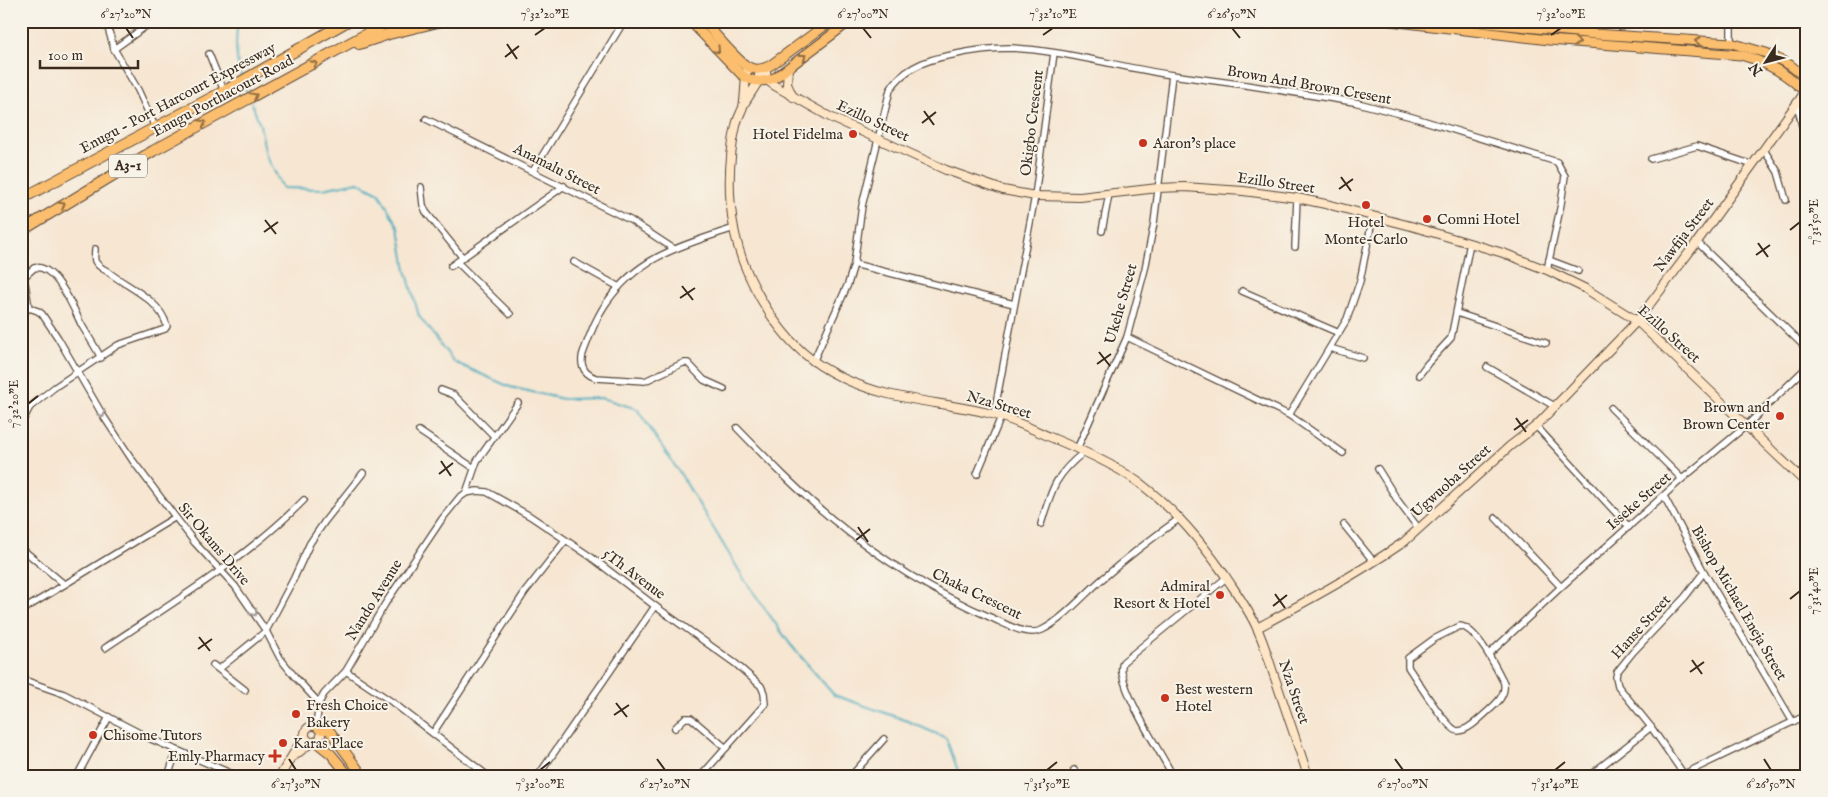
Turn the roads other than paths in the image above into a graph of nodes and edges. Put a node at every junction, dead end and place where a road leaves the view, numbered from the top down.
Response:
1 (106, 21) edge
2 (153, 21) edge
3 (348, 21) edge
4 (390, 21) edge
5 (442, 21) edge
6 (624, 21) edge
7 (690, 21) edge
8 (703, 21) edge
9 (831, 21) edge
10 (850, 21) edge
11 (1390, 21) edge
12 (1467, 21) edge
13 (1731, 21) edge
14 (1731, 43) junction
15 (114, 49) junction
16 (335, 53) junction
17 (1054, 53) junction
18 (209, 54) dead end
19 (748, 66) junction
20 (788, 68) junction
21 (762, 69) junction
22 (1172, 75) junction
23 (745, 77) junction
24 (1807, 80) edge
25 (768, 81) junction
26 (758, 82) junction
27 (226, 90) junction
28 (1806, 91) edge
29 (793, 98) junction
30 (1798, 103) junction
31 (743, 106) junction
32 (426, 119) dead end
33 (155, 127) junction
34 (1807, 134) edge
35 (878, 138) junction
36 (1764, 150) junction
37 (1651, 159) dead end
38 (1753, 165) junction
39 (533, 171) junction
40 (564, 186) junction
41 (421, 187) dead end
42 (1158, 188) junction
43 (1109, 194) junction
44 (1035, 196) junction
45 (21, 198) edge
46 (1297, 198) junction
47 (1786, 200) dead end
48 (1374, 216) junction
49 (734, 228) junction
50 (21, 231) edge
51 (1102, 231) dead end
52 (1697, 242) junction
53 (1470, 243) junction
54 (1295, 247) dead end
55 (674, 248) junction
56 (95, 249) dead end
57 (463, 258) junction
58 (1549, 260) junction
59 (457, 262) junction
60 (574, 262) dead end
61 (854, 264) junction
62 (451, 266) dead end
63 (1546, 270) junction
64 (1578, 271) dead end
65 (619, 287) junction
66 (1242, 291) dead end
67 (1014, 304) junction
68 (29, 308) junction
69 (1457, 313) junction
70 (510, 314) dead end
71 (21, 315) edge
72 (1637, 321) junction
73 (1339, 333) junction
74 (1126, 337) junction
75 (1546, 343) dead end
76 (1330, 348) junction
77 (1807, 349) edge
78 (101, 358) junction
79 (1363, 358) dead end
80 (813, 362) junction
81 (1487, 367) dead end
82 (1807, 368) edge
83 (77, 373) junction
84 (1419, 375) dead end
85 (724, 389) dead end
86 (442, 390) dead end
87 (518, 403) dead end
88 (1556, 407) junction
89 (1611, 408) dead end
90 (1289, 415) junction
91 (997, 416) junction
92 (21, 424) edge
93 (1536, 426) junction
94 (1746, 426) junction
95 (737, 428) dead end
96 (419, 431) dead end
97 (494, 436) junction
98 (1080, 450) junction
99 (1343, 453) dead end
100 (474, 468) junction
101 (1378, 469) dead end
102 (363, 473) dead end
103 (978, 474) dead end
104 (1682, 479) junction
105 (1807, 484) edge
106 (466, 493) junction
107 (1664, 496) junction
108 (304, 500) dead end
109 (174, 518) junction
110 (1180, 518) junction
111 (1496, 518) dead end
112 (1041, 524) dead end
113 (1344, 525) dead end
114 (1628, 527) junction
115 (1419, 530) junction
116 (564, 541) junction
117 (21, 548) edge
118 (1374, 562) junction
119 (221, 570) junction
120 (1704, 572) junction
121 (1226, 578) junction
122 (64, 584) junction
123 (1560, 587) junction
124 (655, 606) junction
125 (21, 611) edge
126 (1257, 628) junction
127 (266, 631) junction
128 (105, 648) dead end
129 (1489, 654) junction
130 (213, 665) dead end
131 (219, 670) junction
132 (346, 671) junction
133 (21, 679) edge
134 (245, 690) dead end
135 (319, 703) junction
136 (1807, 715) edge
137 (110, 717) junction
138 (1793, 722) junction
139 (318, 727) junction
140 (1651, 727) junction
141 (675, 728) dead end
142 (433, 733) junction
143 (304, 736) junction
144 (884, 739) dead end
145 (314, 742) junction
146 (726, 748) junction
147 (177, 750) junction
148 (290, 758) junction
149 (1684, 775) edge
150 (77, 776) edge
151 (168, 776) edge
152 (237, 776) edge
153 (280, 776) edge
154 (349, 776) edge
155 (363, 776) edge
156 (488, 776) edge
157 (538, 776) edge
158 (701, 776) edge
159 (851, 776) edge
160 (1173, 776) edge
161 (1308, 776) edge
162 (1589, 776) edge

1 - 15 street
2 - 15 street
3 - 27 highway, Enugu - Port Harcourt Expressway / A3-1
4 - 16 highway, Enugu Porthacourt Road / A3-1
5 - 16 highway
6 - 39 street
7 -> 23 main road
8 - 19 main road
9 - 21 main road
20 -> 10 main road
11 -> 28 main road
14 -> 12 main road
13 - 14 street
14 - 24 main road
15 - 33 street
50 -> 16 highway, Enugu Porthacourt Road / A3-1
17 - 22 street, Okigbo Crescent
17 - 35 street
17 - 44 street, Okigbo Crescent
18 - 27 street
19 - 21 main road
19 - 23 street, Nza Street
20 - 25 main road
20 - 29 street
21 - 25 street
21 - 26 street
22 - 42 street
22 - 58 street, Brown And Brown Cresent
23 - 26 main road
23 - 31 street, Nza Street
25 - 26 main road
25 - 29 street, Ezillo Street
26 - 31 street
27 - 33 highway, Enugu - Port Harcourt Expressway / A3-1
28 - 30 street, Nawfija Street
29 - 35 street, Ezillo Street
30 - 34 street
30 - 36 street, Nawfija Street
31 - 49 street, Nza Street
32 - 39 street, Anamalu Street
33 - 45 highway, Enugu - Port Harcourt Expressway / A3-1
35 - 44 street, Ezillo Street
35 - 61 street
36 - 38 street, Nawfija Street
36 - 47 street
37 - 38 street
38 - 52 street, Nawfija Street
39 - 40 street, Anamalu Street
40 - 55 street, Anamalu Street
40 - 57 street
41 - 57 street
42 - 43 street, Ezillo Street
42 - 46 street, Ezillo Street
42 - 74 street, Ukehe Street
43 - 44 street, Ezillo Street
43 - 51 street
44 - 67 street, Okigbo Crescent
46 - 48 street, Ezillo Street
46 - 54 street
48 - 53 street, Ezillo Street
48 - 73 street
49 - 55 street
49 - 80 street, Nza Street
52 - 72 street, Nawfija Street
52 - 77 street
53 - 63 street, Ezillo Street
53 - 69 street
55 - 65 street
56 - 78 street
57 - 59 street
58 - 63 street, Brown And Brown Cresent
58 - 64 street
59 - 62 street
59 - 70 street
60 - 65 street
61 - 67 street
61 - 80 street
63 - 72 street, Ezillo Street
65 - 85 street
66 - 73 street
67 - 91 street, Okigbo Crescent
68 - 71 street
68 - 78 street
68 - 83 street, Sir Okams Drive
69 - 75 street
69 - 84 street
72 - 88 street, Ugwuoba Street
72 - 94 street, Ezillo Street
73 - 76 street
74 - 90 street
74 - 98 street, Ukehe Street
76 - 79 street
76 - 90 street
78 - 83 street
80 - 91 street, Nza Street
81 - 88 street
82 - 94 street, Isseke Street
83 - 92 street
83 -> 109 street, Sir Okams Drive
86 - 97 street
87 - 97 street
88 - 93 street, Ugwuoba Street
89 - 104 street
90 - 99 street
91 - 98 street, Nza Street
91 - 103 street, Okigbo Crescent
93 - 114 street
93 - 115 street, Ugwuoba Street
94 - 104 street, Isseke Street
94 - 105 street, Ezillo Street
95 - 110 street, Chaka Crescent
96 - 100 street
97 - 100 street
98 - 110 street, Nza Street
98 - 112 street
100 - 106 street
101 - 115 street
102 - 127 street
104 - 107 street, Isseke Street
106 - 116 street, 5Th Avenue
106 - 132 street, Nando Avenue
107 - 114 street, Isseke Street
107 - 120 street, Bishop Michael Eneja Street
108 - 119 street
109 - 119 street, Sir Okams Drive
109 - 122 street
110 - 121 street, Nza Street
111 - 123 street
113 - 118 street
114 - 123 street, Isseke Street
115 - 118 street, Ugwuoba Street
116 - 124 street, 5Th Avenue
116 - 142 street
117 - 122 street
118 - 126 street, Ugwuoba Street
119 -> 127 street, Sir Okams Drive
119 - 128 street
120 - 138 street, Bishop Michael Eneja Street
120 - 140 street, Hanse Street
121 - 126 street, Nza Street
121 - 160 street
122 - 125 street
123 - 129 street, Isseke Street
124 - 146 street, 5Th Avenue
124 - 157 street
126 - 161 street, Nza Street
127 - 131 street
127 - 135 street, Sir Okams Drive
129 - 129 street
130 - 131 street
131 - 134 street
132 - 135 street, Nando Avenue
132 - 142 street
133 - 137 street
135 - 139 street
136 - 138 street
137 - 147 street
137 - 150 street
138 - 149 street
139 - 143 street
139 - 145 street
139 - 155 main road
140 - 149 street, Hanse Street
140 - 162 street
141 - 146 street
142 - 156 street
143 - 145 street
143 - 148 street
144 - 159 street
145 - 148 street
145 - 154 main road
146 - 158 street
147 - 151 street
147 - 152 street
148 - 153 street

